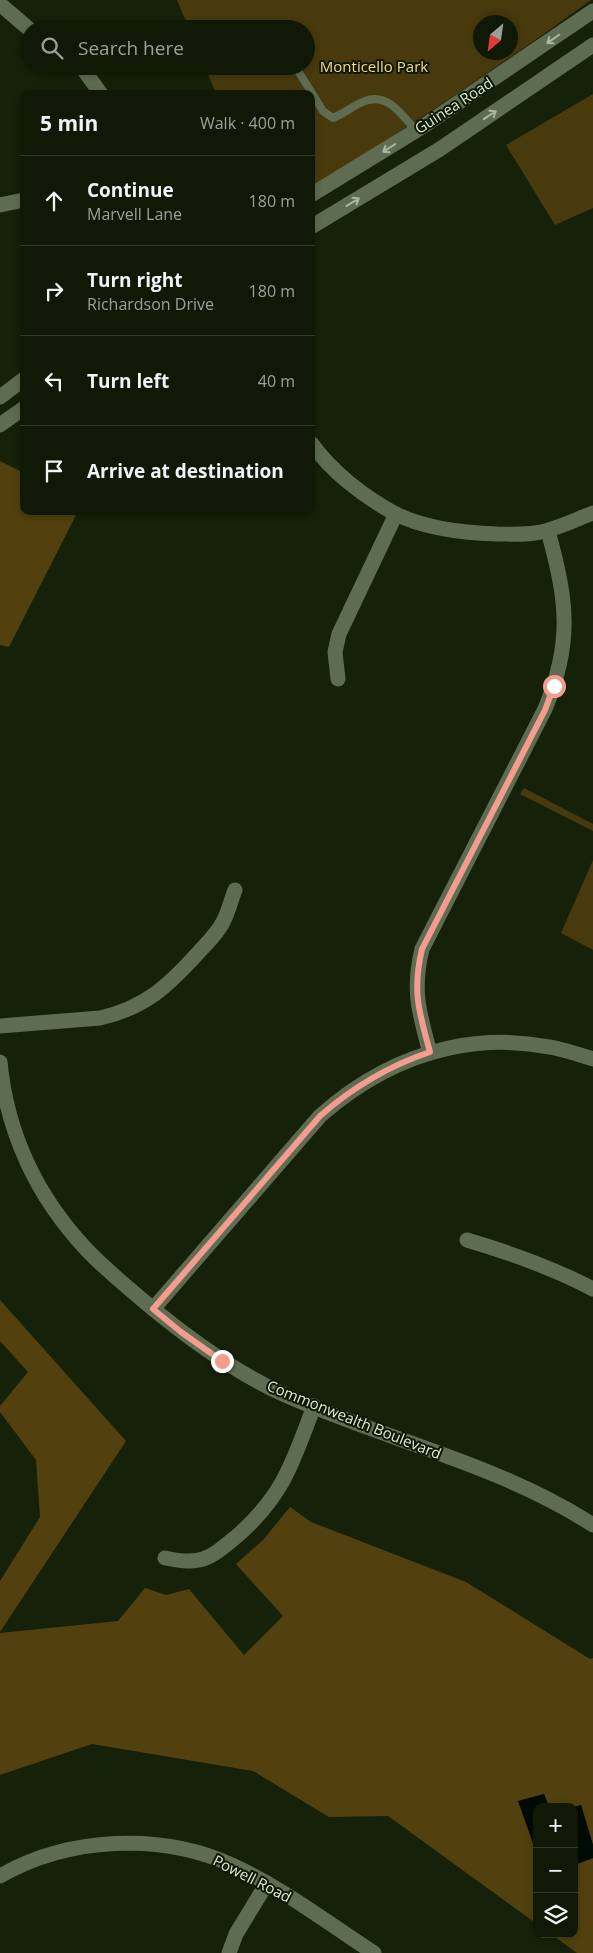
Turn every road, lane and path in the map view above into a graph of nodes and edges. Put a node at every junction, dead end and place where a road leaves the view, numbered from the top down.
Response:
1 (0, 4) edge
2 (593, 11) edge
3 (20, 21) edge
4 (593, 45) edge
5 (87, 75) edge
6 (301, 75) edge
7 (98, 90) edge
8 (310, 90) edge
9 (315, 98) edge
10 (416, 131) junction
11 (315, 192) edge
12 (20, 201) edge
13 (0, 205) edge
14 (315, 225) edge
15 (20, 381) edge
16 (20, 381) edge
17 (0, 391) edge
18 (0, 397) edge
19 (20, 411) edge
20 (0, 425) edge
21 (315, 448) edge
22 (593, 513) edge
23 (396, 514) junction
24 (548, 531) junction
25 (338, 679) dead end
26 (235, 890) dead end
27 (0, 1026) edge
28 (430, 1052) junction
29 (593, 1059) edge
30 (0, 1062) edge
31 (467, 1240) dead end
32 (593, 1289) edge
33 (153, 1309) junction
34 (314, 1406) junction
35 (593, 1525) edge
36 (165, 1558) dead end
37 (0, 1876) edge
38 (267, 1883) junction
39 (229, 1953) edge
40 (374, 1953) edge

1 - 3 street
2 -> 10 street, Guinea Road
14 -> 4 street, Guinea Road
5 - 7 street
6 - 8 lane
9 - 10 lane
10 -> 11 street, Guinea Road
12 - 13 street
15 - 17 street
16 - 18 street
19 - 20 street
21 - 23 street
22 - 24 street
23 - 24 street
23 - 25 street
24 - 28 street
26 - 27 street
28 - 29 street
28 - 33 street
30 - 33 street, Commonwealth Boulevard
31 - 32 street
33 - 34 street, Commonwealth Boulevard
34 - 35 street, Commonwealth Boulevard
34 - 36 street
37 - 38 street, Powell Road
38 - 39 street
38 - 40 street, Powell Road

